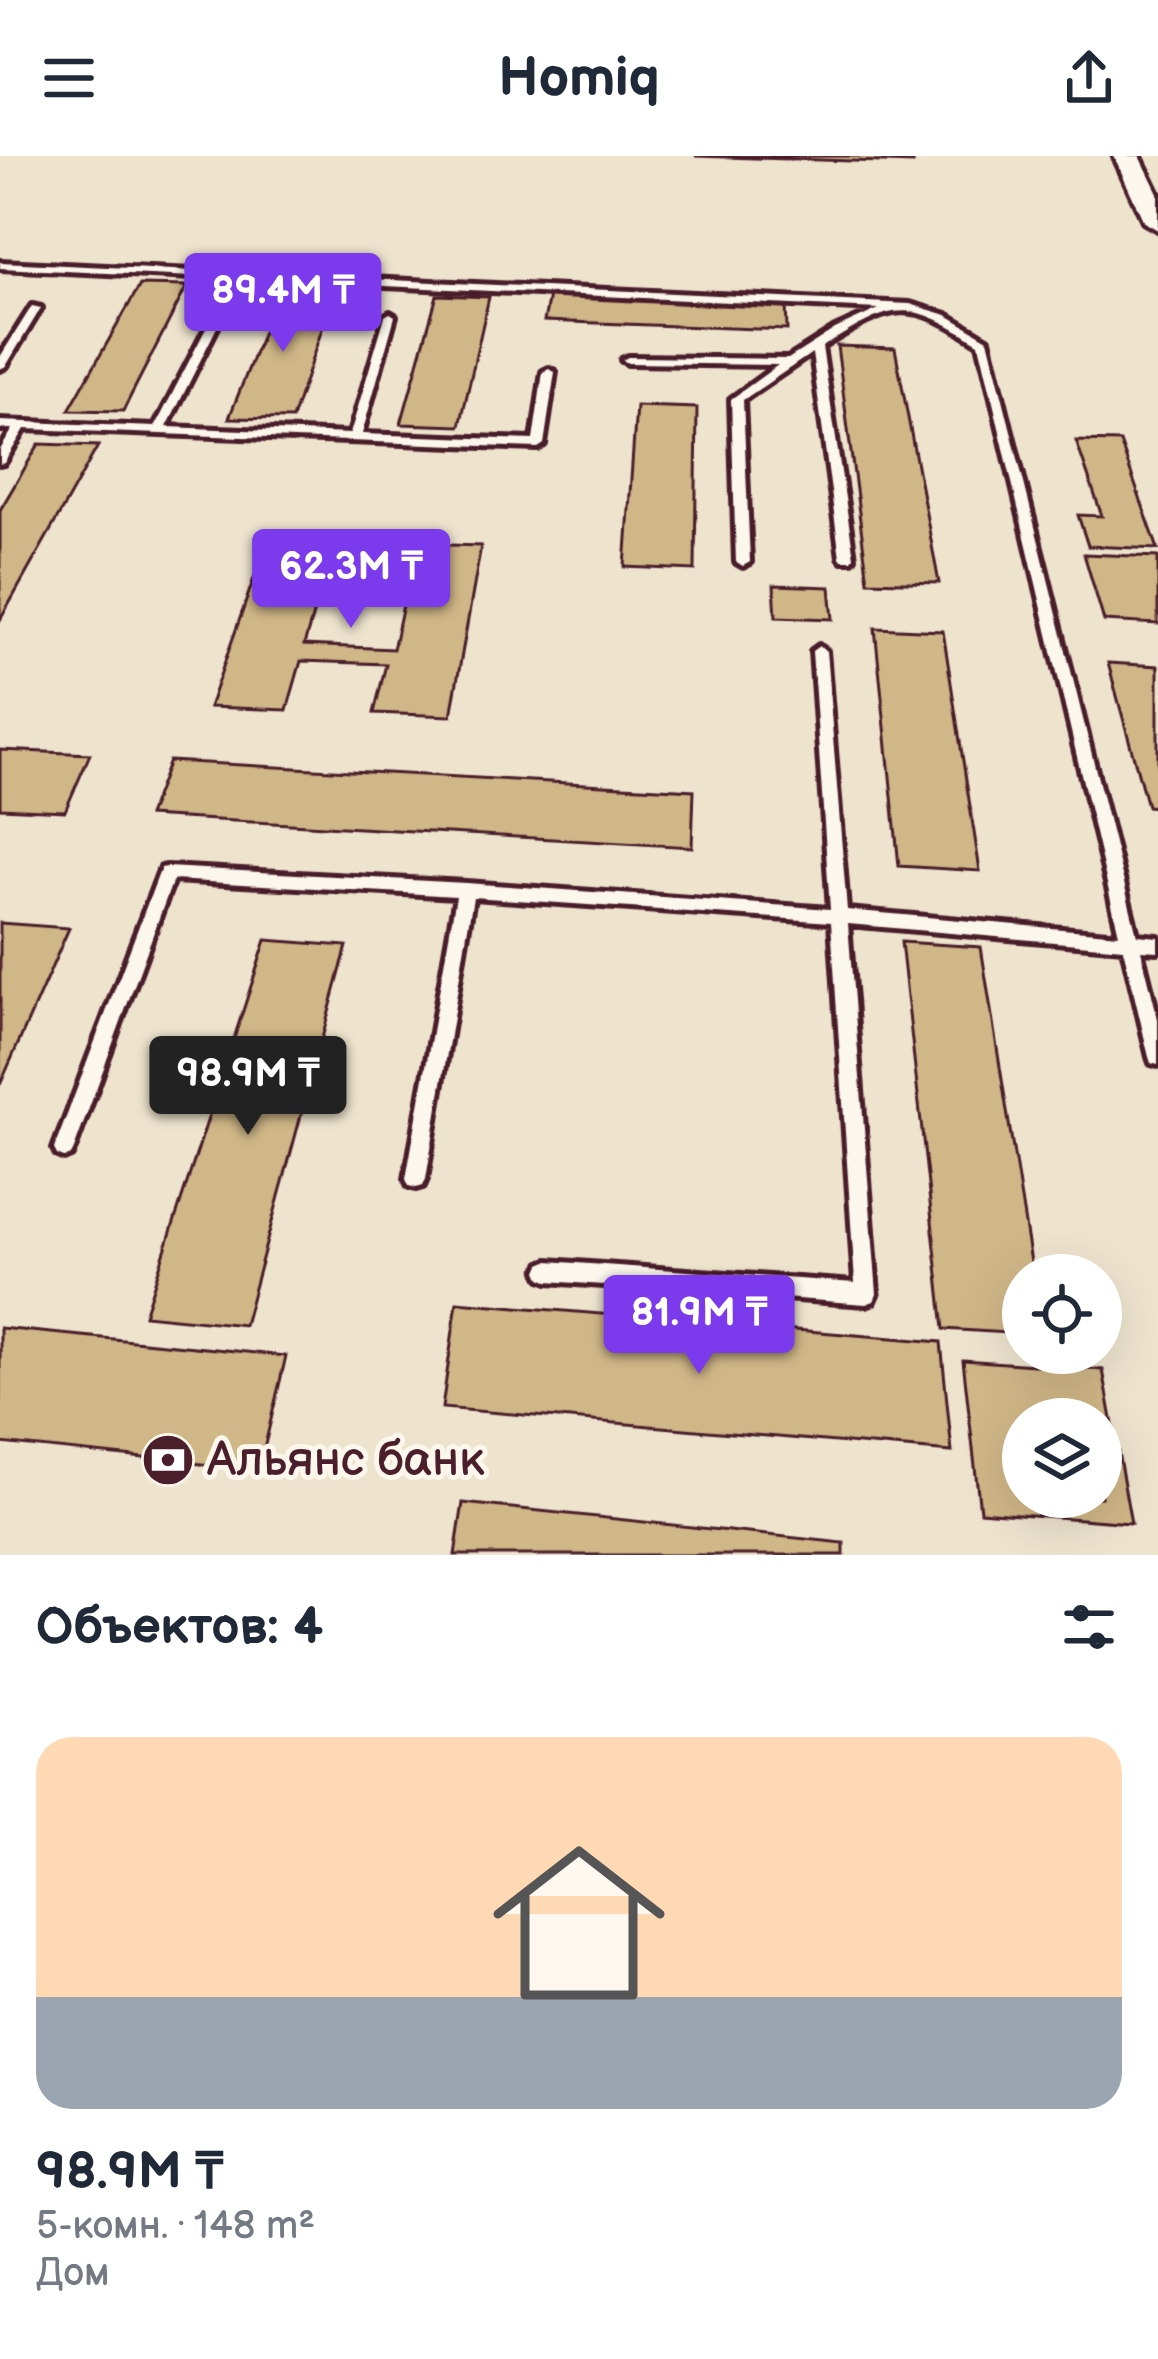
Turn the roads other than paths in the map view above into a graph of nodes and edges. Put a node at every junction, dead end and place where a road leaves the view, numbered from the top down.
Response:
1 (1127, 156) edge
2 (1158, 222) edge
3 (0, 265) edge
4 (899, 307) junction
5 (36, 308) dead end
6 (221, 309) dead end
7 (390, 316) dead end
8 (818, 348) junction
9 (628, 360) dead end
10 (792, 362) junction
11 (0, 366) edge
12 (549, 372) dead end
13 (0, 425) edge
14 (21, 426) junction
15 (159, 430) junction
16 (355, 437) junction
17 (0, 460) edge
18 (847, 556) dead end
19 (743, 562) dead end
20 (819, 651) dead end
21 (466, 890) junction
22 (839, 916) junction
23 (1127, 941) junction
24 (1158, 944) edge
25 (1158, 1057) edge
26 (64, 1149) dead end
27 (416, 1179) dead end
28 (548, 1270) dead end

1 - 2 main road
3 - 4 lane
4 - 8 lane
4 - 23 lane
5 - 11 lane
6 - 15 lane
7 - 16 lane
8 - 10 lane
8 - 18 lane
9 - 10 lane
10 - 19 lane
12 - 16 lane
13 - 14 lane
14 - 15 lane
14 - 17 lane
15 - 16 lane
20 - 22 lane
21 - 22 lane
21 - 26 lane
21 - 27 lane
22 - 23 lane
22 - 28 lane
23 - 24 lane
23 - 25 lane

